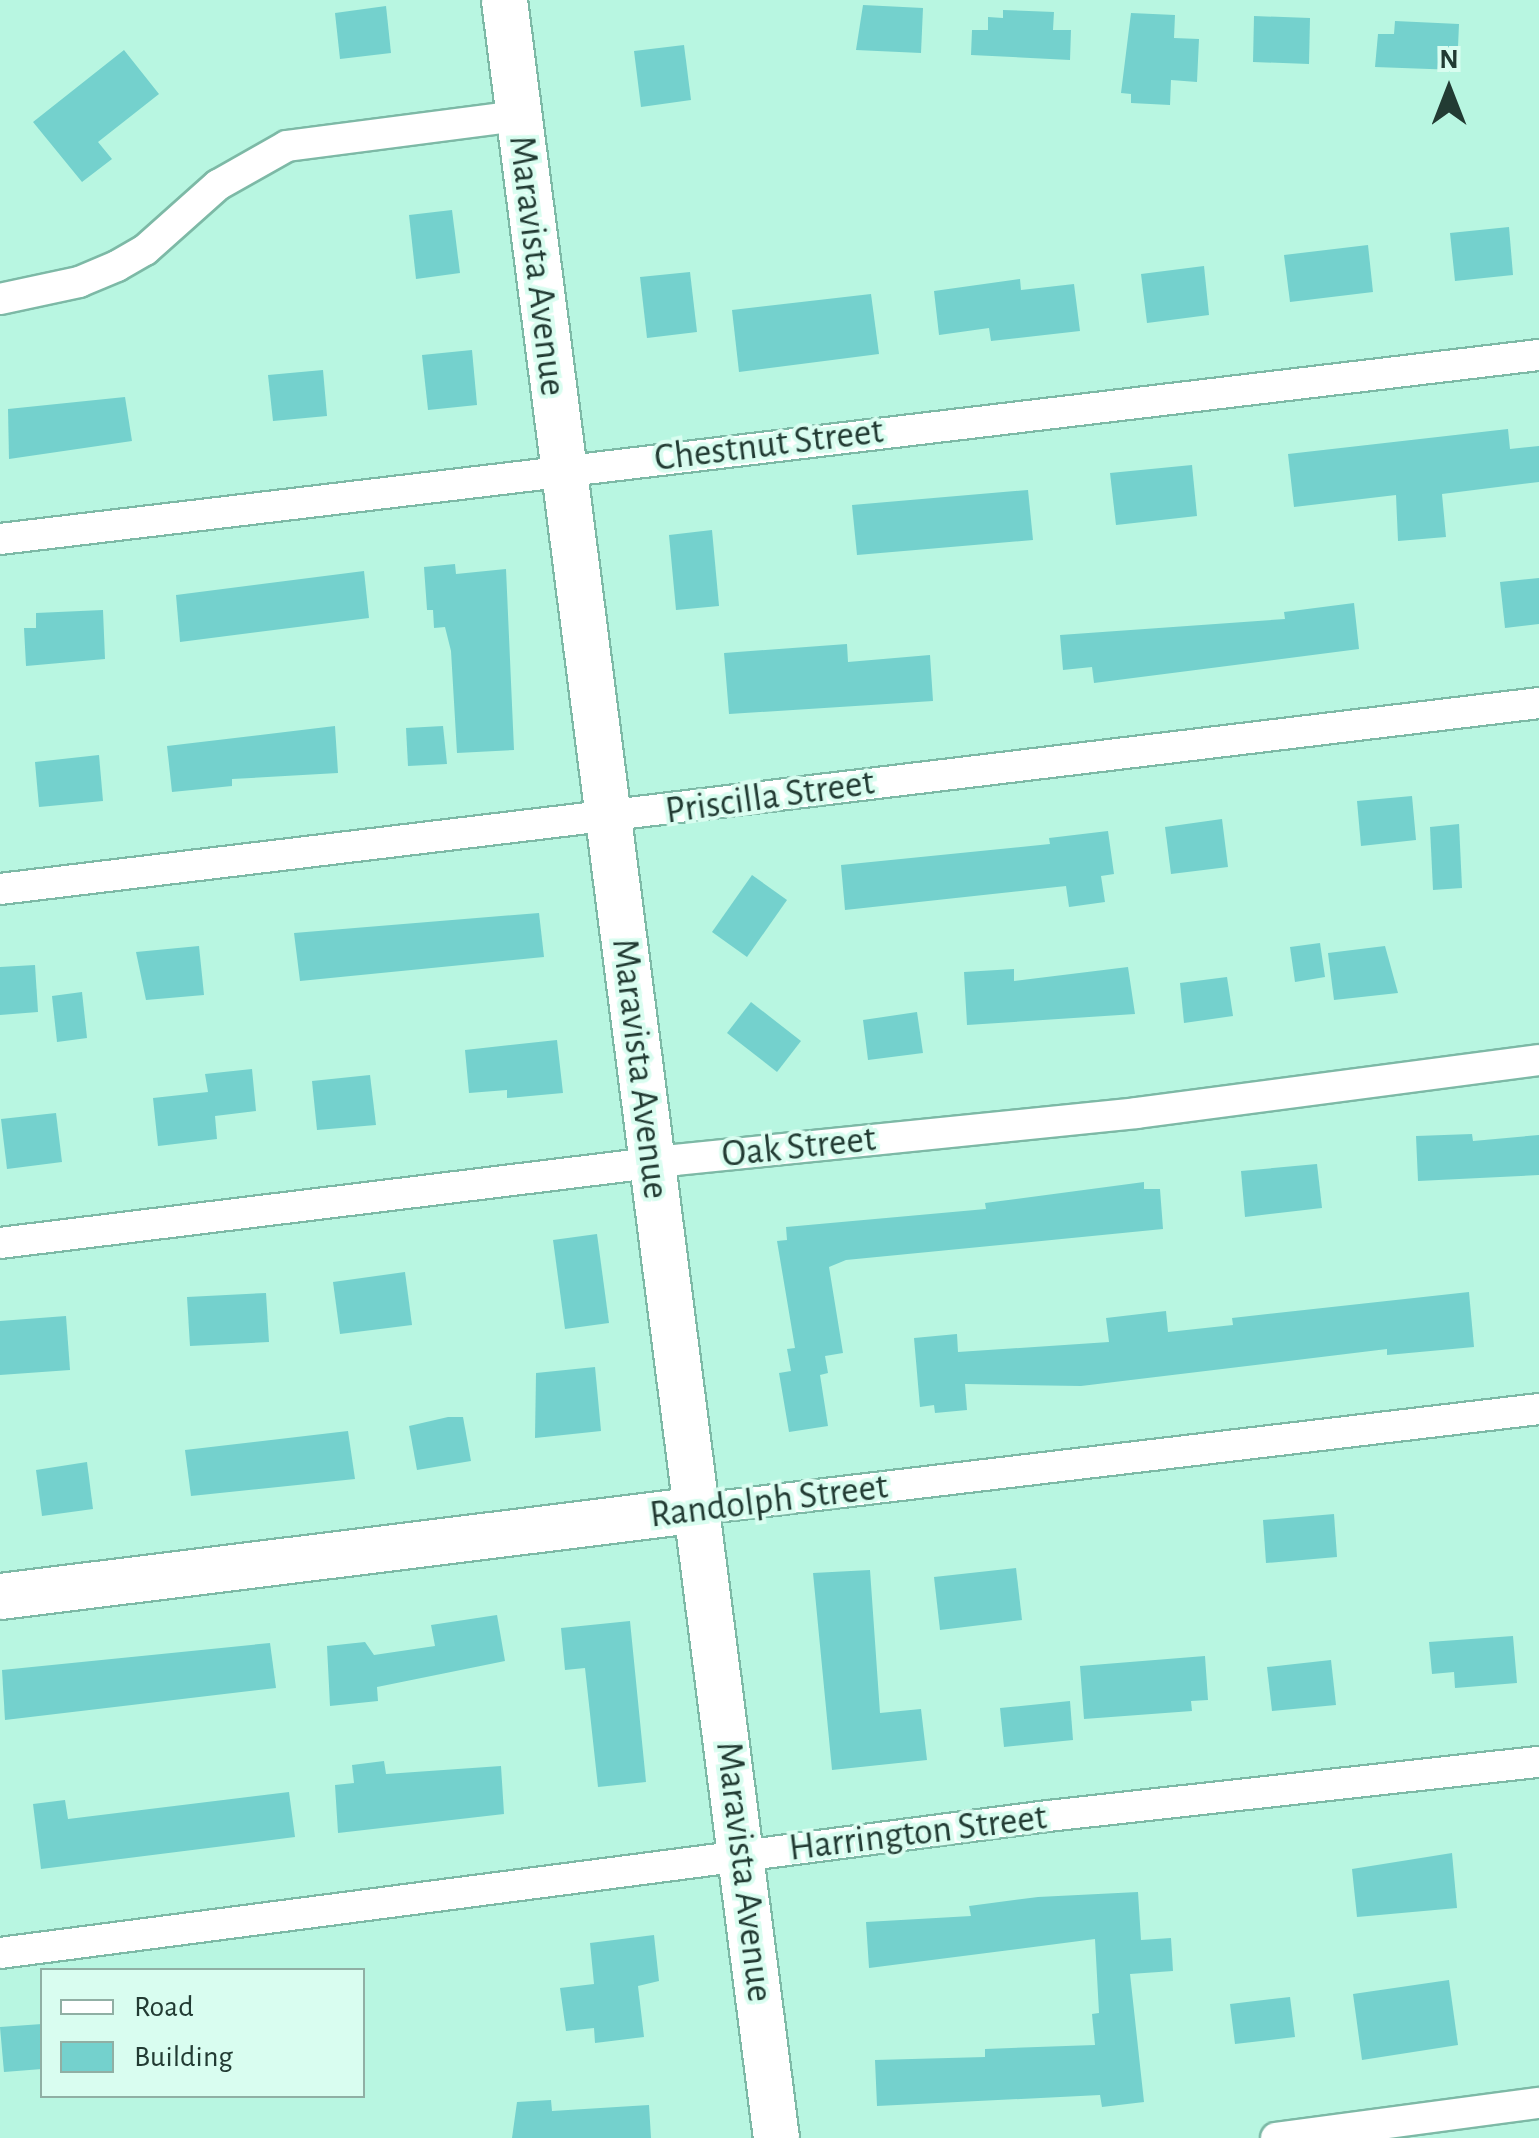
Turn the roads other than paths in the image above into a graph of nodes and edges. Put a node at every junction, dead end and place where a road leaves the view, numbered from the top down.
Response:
1 (504, 0) edge
2 (517, 116) junction
3 (0, 299) edge
4 (1539, 355) edge
5 (563, 472) junction
6 (0, 538) edge
7 (1539, 703) edge
8 (607, 820) junction
9 (0, 890) edge
10 (1539, 1060) edge
11 (650, 1163) junction
12 (0, 1243) edge
13 (1539, 1409) edge
14 (698, 1510) junction
15 (0, 1596) edge
16 (1539, 1762) edge
17 (741, 1856) junction
18 (0, 1953) edge
19 (1539, 2103) edge
20 (776, 2138) edge
21 (1276, 2138) edge

1 - 2 main road, Maravista Avenue
2 - 3 street
2 - 5 main road, Maravista Avenue
4 - 5 street, Chestnut Street
5 - 6 street, Chestnut Street
5 - 8 main road, Maravista Avenue
7 - 8 street, Priscilla Street
8 - 9 street, Priscilla Street
8 - 11 main road, Maravista Avenue
10 - 11 street, Oak Street
11 - 12 street, Oak Street
11 - 14 main road, Maravista Avenue
13 - 14 street, Randolph Street
14 - 15 main road, Randolph Street
14 - 17 main road, Maravista Avenue
16 - 17 street, Harrington Street
17 - 18 street, Harrington Street
17 - 20 main road, Maravista Avenue
19 - 21 street

